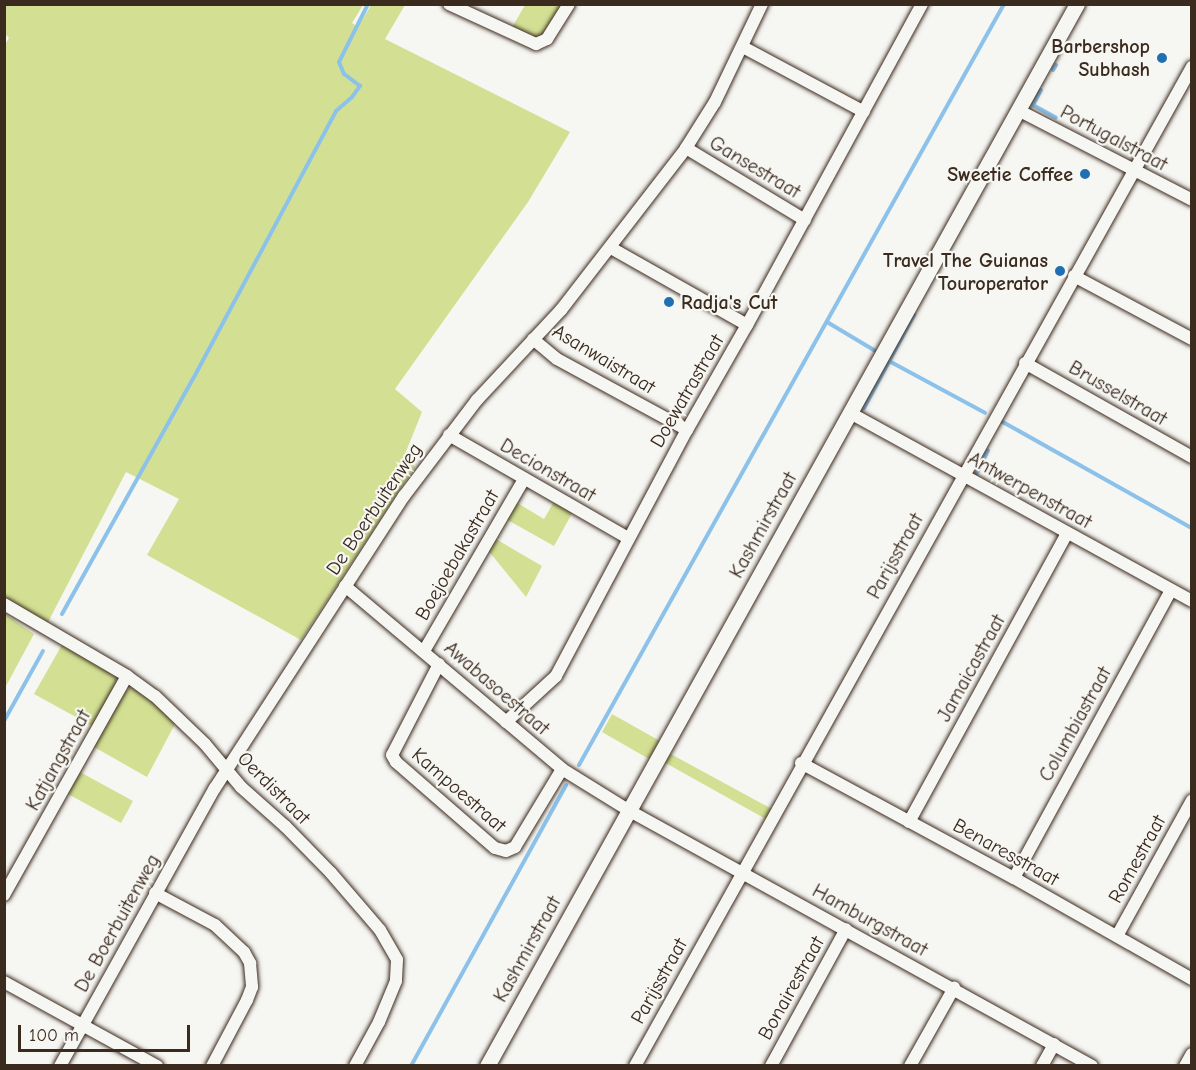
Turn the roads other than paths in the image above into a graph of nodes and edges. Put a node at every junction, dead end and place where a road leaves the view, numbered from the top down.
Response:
1 (449, 4) edge
2 (569, 4) edge
3 (762, 4) edge
4 (922, 4) edge
5 (1077, 4) edge
6 (742, 47) junction
7 (1191, 67) edge
8 (1018, 110) junction
9 (864, 112) junction
10 (686, 148) junction
11 (1133, 170) junction
12 (1191, 200) edge
13 (805, 220) junction
14 (611, 248) junction
15 (1074, 276) junction
16 (747, 326) junction
17 (532, 339) junction
18 (1191, 339) edge
19 (1025, 363) junction
20 (850, 413) junction
21 (687, 430) junction
22 (449, 435) junction
23 (1191, 457) edge
24 (963, 475) junction
25 (524, 479) junction
26 (1067, 533) junction
27 (628, 538) junction
28 (345, 586) junction
29 (1171, 590) junction
30 (1191, 602) edge
31 (4, 604) edge
32 (424, 651) junction
33 (439, 664) junction
34 (127, 676) junction
35 (506, 722) junction
36 (801, 763) junction
37 (226, 769) junction
38 (562, 770) junction
39 (1191, 800) edge
40 (628, 810) junction
41 (909, 822) junction
42 (742, 872) junction
43 (1014, 878) junction
44 (155, 893) junction
45 (4, 895) edge
46 (846, 929) junction
47 (1117, 936) junction
48 (1191, 979) edge
49 (4, 982) edge
50 (954, 988) junction
51 (83, 1025) junction
52 (1054, 1044) junction
53 (1191, 1055) edge
54 (60, 1065) edge
55 (157, 1065) edge
56 (212, 1065) edge
57 (355, 1065) edge
58 (487, 1065) edge
59 (635, 1065) edge
60 (771, 1065) edge
61 (910, 1065) edge
62 (1042, 1065) edge
63 (1092, 1065) edge
64 (1186, 1065) edge

1 - 2 street
3 - 6 street, De Boerbuitenweg
4 - 9 street, Doewatrastraat
5 - 8 street, Kashmirstraat
6 - 9 street
6 - 10 street, De Boerbuitenweg
7 - 11 street, Parijsstraat
8 - 11 street, Portugalstraat
8 - 20 street, Kashmirstraat
9 - 13 street, Doewatrastraat
10 - 13 street, Gansestraat
10 - 14 street, De Boerbuitenweg
11 - 12 street, Portugalstraat
11 - 15 street, Parijsstraat
13 - 16 street, Doewatrastraat
14 - 16 street
14 - 17 street, De Boerbuitenweg
15 - 18 street
15 - 19 street, Parijsstraat
16 - 21 street, Doewatrastraat
17 - 21 street, Asanwaistraat
17 - 22 street, De Boerbuitenweg
19 - 23 street, Brusselstraat
19 - 24 street, Parijsstraat
20 - 24 street, Antwerpenstraat
20 - 40 street, Kashmirstraat
21 - 27 street, Doewatrastraat
22 - 25 street, Decionstraat
22 - 28 street, De Boerbuitenweg
24 - 26 street, Antwerpenstraat
24 - 36 street, Parijsstraat
25 - 27 street, Decionstraat
25 - 32 street, Boejoebakastraat
26 - 29 street, Antwerpenstraat
26 - 41 street, Jamaicastraat
27 - 35 street, Doewatrastraat
28 - 32 street, Awabasoestraat
28 - 37 street, De Boerbuitenweg
29 - 30 street, Antwerpenstraat
29 - 43 street, Columbiastraat
31 - 34 street, Oerdistraat
32 - 33 street, Awabasoestraat
33 - 35 street, Awabasoestraat
33 - 38 street, Kampoestraat
34 - 37 street, Oerdistraat
34 - 45 street, Katjangstraat
35 - 38 street, Awabasoestraat
36 - 41 street, Benaresstraat
36 - 42 street, Parijsstraat
37 - 44 street, De Boerbuitenweg
37 - 57 street, Oerdistraat
38 - 40 street, Awabasoestraat
39 - 47 street, Romestraat
40 - 42 street, Hamburgstraat
40 - 58 street, Kashmirstraat
41 - 43 street, Benaresstraat
42 - 46 street, Hamburgstraat
42 - 59 street, Parijsstraat
43 - 47 street, Benaresstraat
44 - 51 street, De Boerbuitenweg
44 - 56 street
46 - 50 street, Hamburgstraat
46 - 60 street, Bonairestraat
47 - 48 street, Benaresstraat
49 - 51 street
50 - 52 street, Hamburgstraat
50 - 61 street
51 - 54 street, De Boerbuitenweg
51 - 55 street
52 - 62 street
52 - 63 street, Hamburgstraat
53 - 64 street

